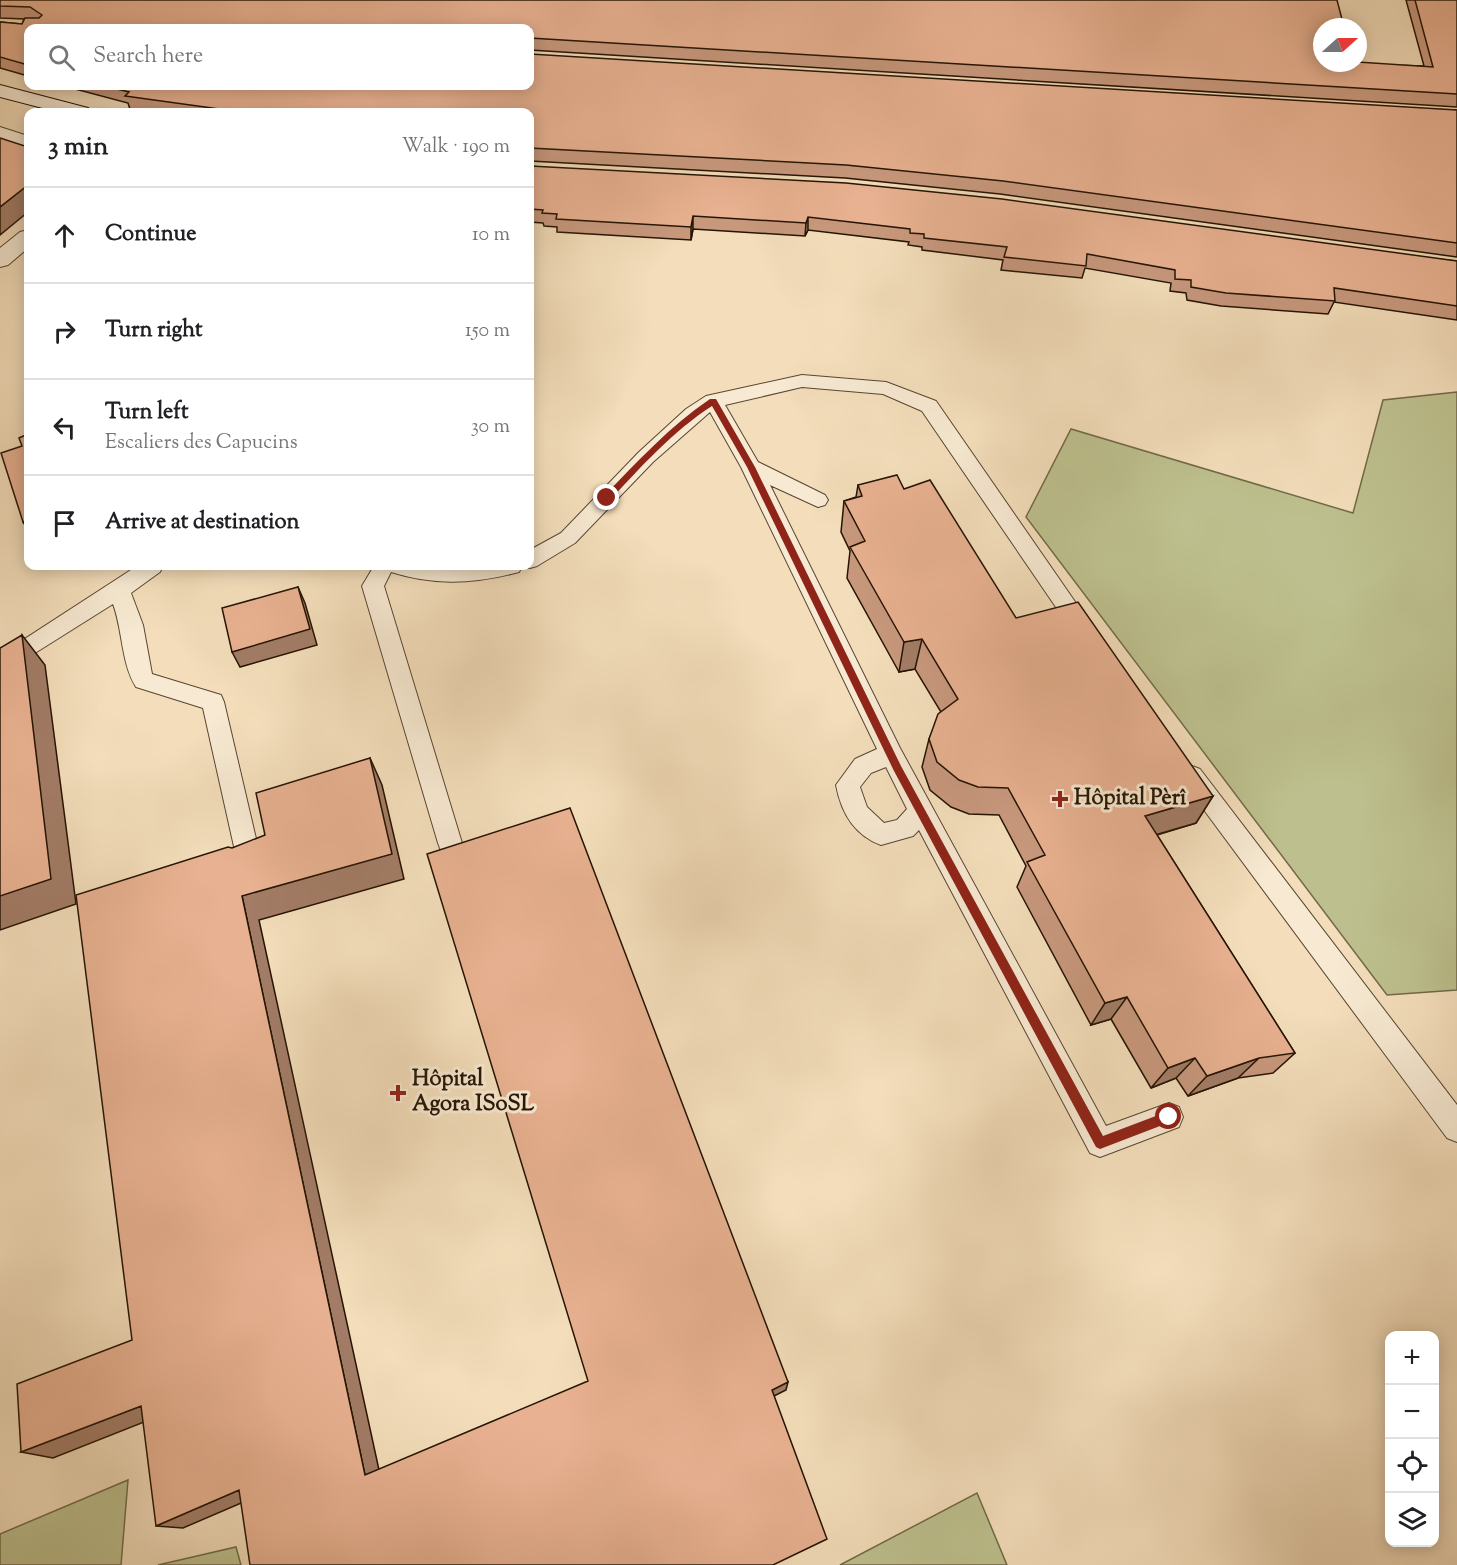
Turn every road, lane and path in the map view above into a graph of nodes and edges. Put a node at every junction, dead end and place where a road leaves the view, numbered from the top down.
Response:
1 (0, 91) edge
2 (66, 108) edge
3 (0, 133) edge
4 (24, 142) edge
5 (24, 240) edge
6 (0, 260) edge
7 (713, 401) junction
8 (751, 467) junction
9 (818, 500) dead end
10 (534, 558) edge
11 (146, 570) edge
12 (382, 570) edge
13 (407, 570) edge
14 (488, 570) edge
15 (119, 590) junction
16 (1099, 653) edge
17 (0, 666) edge
18 (891, 754) junction
19 (1178, 758) edge
20 (921, 811) junction
21 (450, 843) dead end
22 (249, 860) edge
23 (1169, 1117) dead end
24 (1457, 1128) edge

1 - 2 street
3 - 4 street
5 - 6 street
7 - 8 lane
7 - 10 lane
7 - 16 lane
8 - 9 lane
8 - 18 lane
11 - 15 lane
12 - 21 lane
13 - 14 lane
15 - 17 lane
15 - 22 lane
18 - 20 lane
18 - 20 lane
19 - 24 lane
20 - 23 lane

